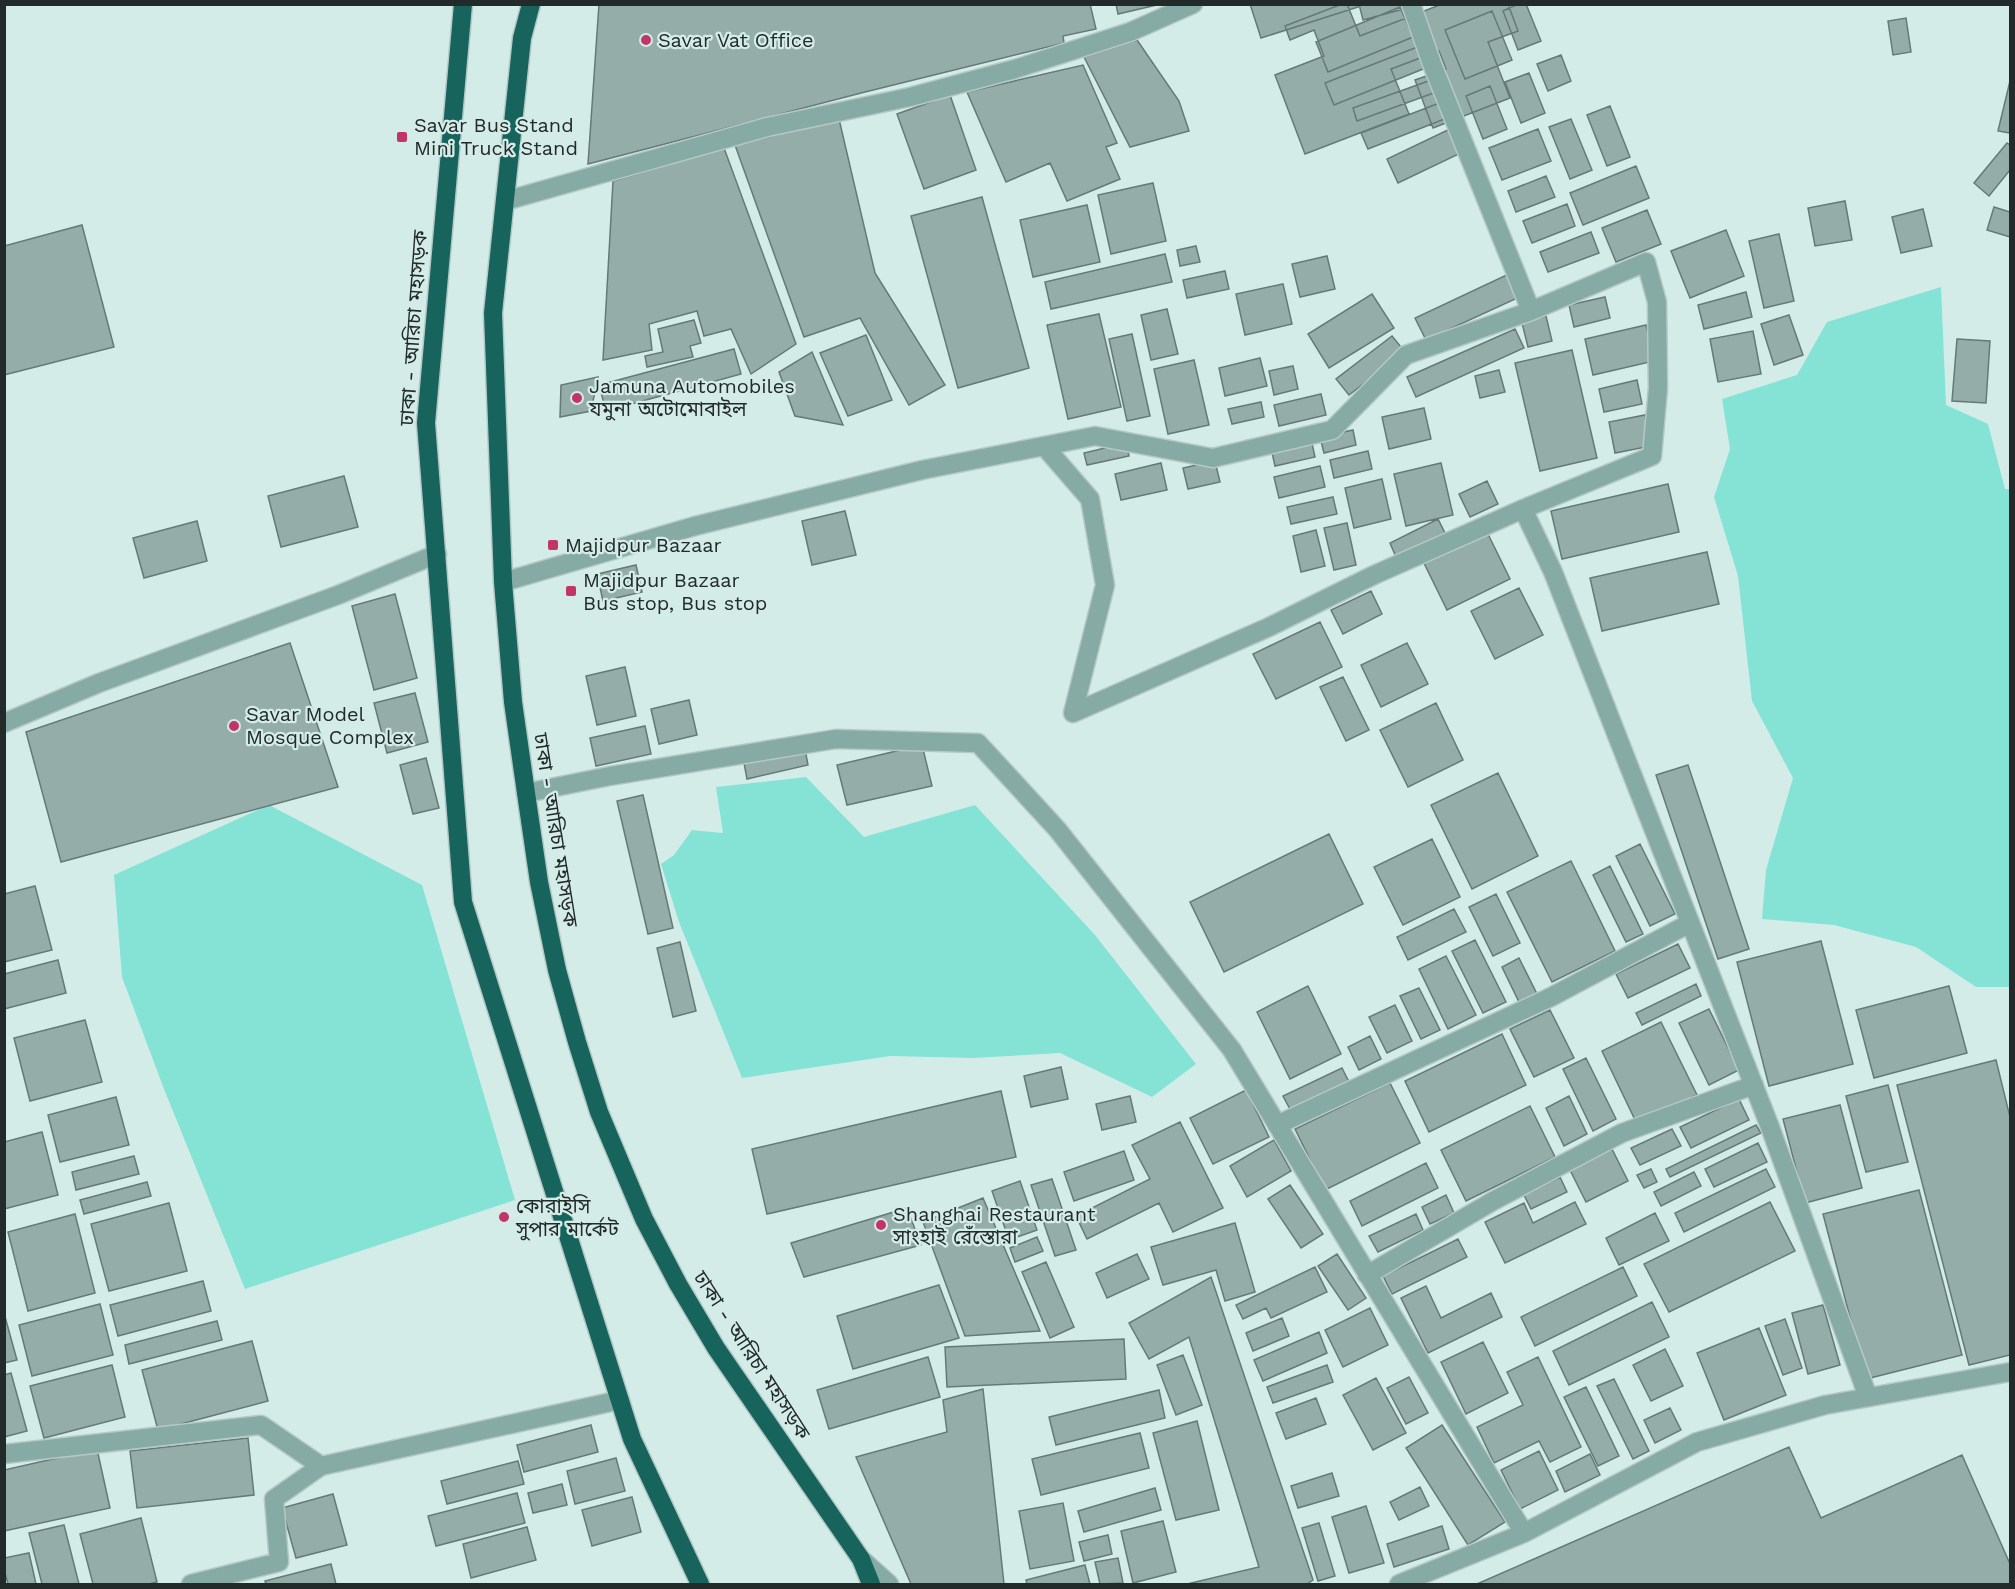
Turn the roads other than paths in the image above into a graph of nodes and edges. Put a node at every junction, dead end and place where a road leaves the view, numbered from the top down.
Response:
1 (463, 4) edge
2 (531, 4) edge
3 (1193, 4) edge
4 (1411, 4) edge
5 (505, 201) junction
6 (1531, 311) junction
7 (1044, 446) junction
8 (1523, 509) junction
9 (437, 554) junction
10 (503, 582) junction
11 (4, 723) edge
12 (526, 793) junction
13 (1690, 923) junction
14 (1754, 1085) junction
15 (1277, 1125) junction
16 (1367, 1275) junction
17 (2010, 1372) edge
18 (1868, 1397) junction
19 (620, 1400) junction
20 (4, 1454) edge
21 (321, 1466) junction
22 (1524, 1533) junction
23 (861, 1560) junction
24 (191, 1584) edge
25 (700, 1584) edge
26 (871, 1584) edge
27 (889, 1584) edge
28 (1399, 1584) edge

1 - 9 highway, ঢাকা - আরিচা মহাসড়ক
2 - 5 highway, ঢাকা - আরিচা মহাসড়ক
3 - 5 street
4 - 6 street
5 - 10 highway, ঢাকা - আরিচা মহাসড়ক
6 - 7 street
6 - 8 street
7 - 8 street
7 - 10 street
8 - 13 street
9 - 11 street
9 - 19 highway, ঢাকা - আরিচা মহাসড়ক
10 - 12 highway, ঢাকা - আরিচা মহাসড়ক
12 - 15 street
12 - 23 highway, ঢাকা - আরিচা মহাসড়ক
13 - 14 street
13 - 15 street
14 - 16 street
14 - 18 street
15 - 16 street
16 - 22 street
17 - 18 street
18 - 22 street
19 - 21 street
19 - 25 highway, ঢাকা - আরিচা মহাসড়ক
20 - 21 street
21 - 24 street
22 - 28 street
23 - 26 highway, ঢাকা - আরিচা মহাসড়ক
23 - 27 street

